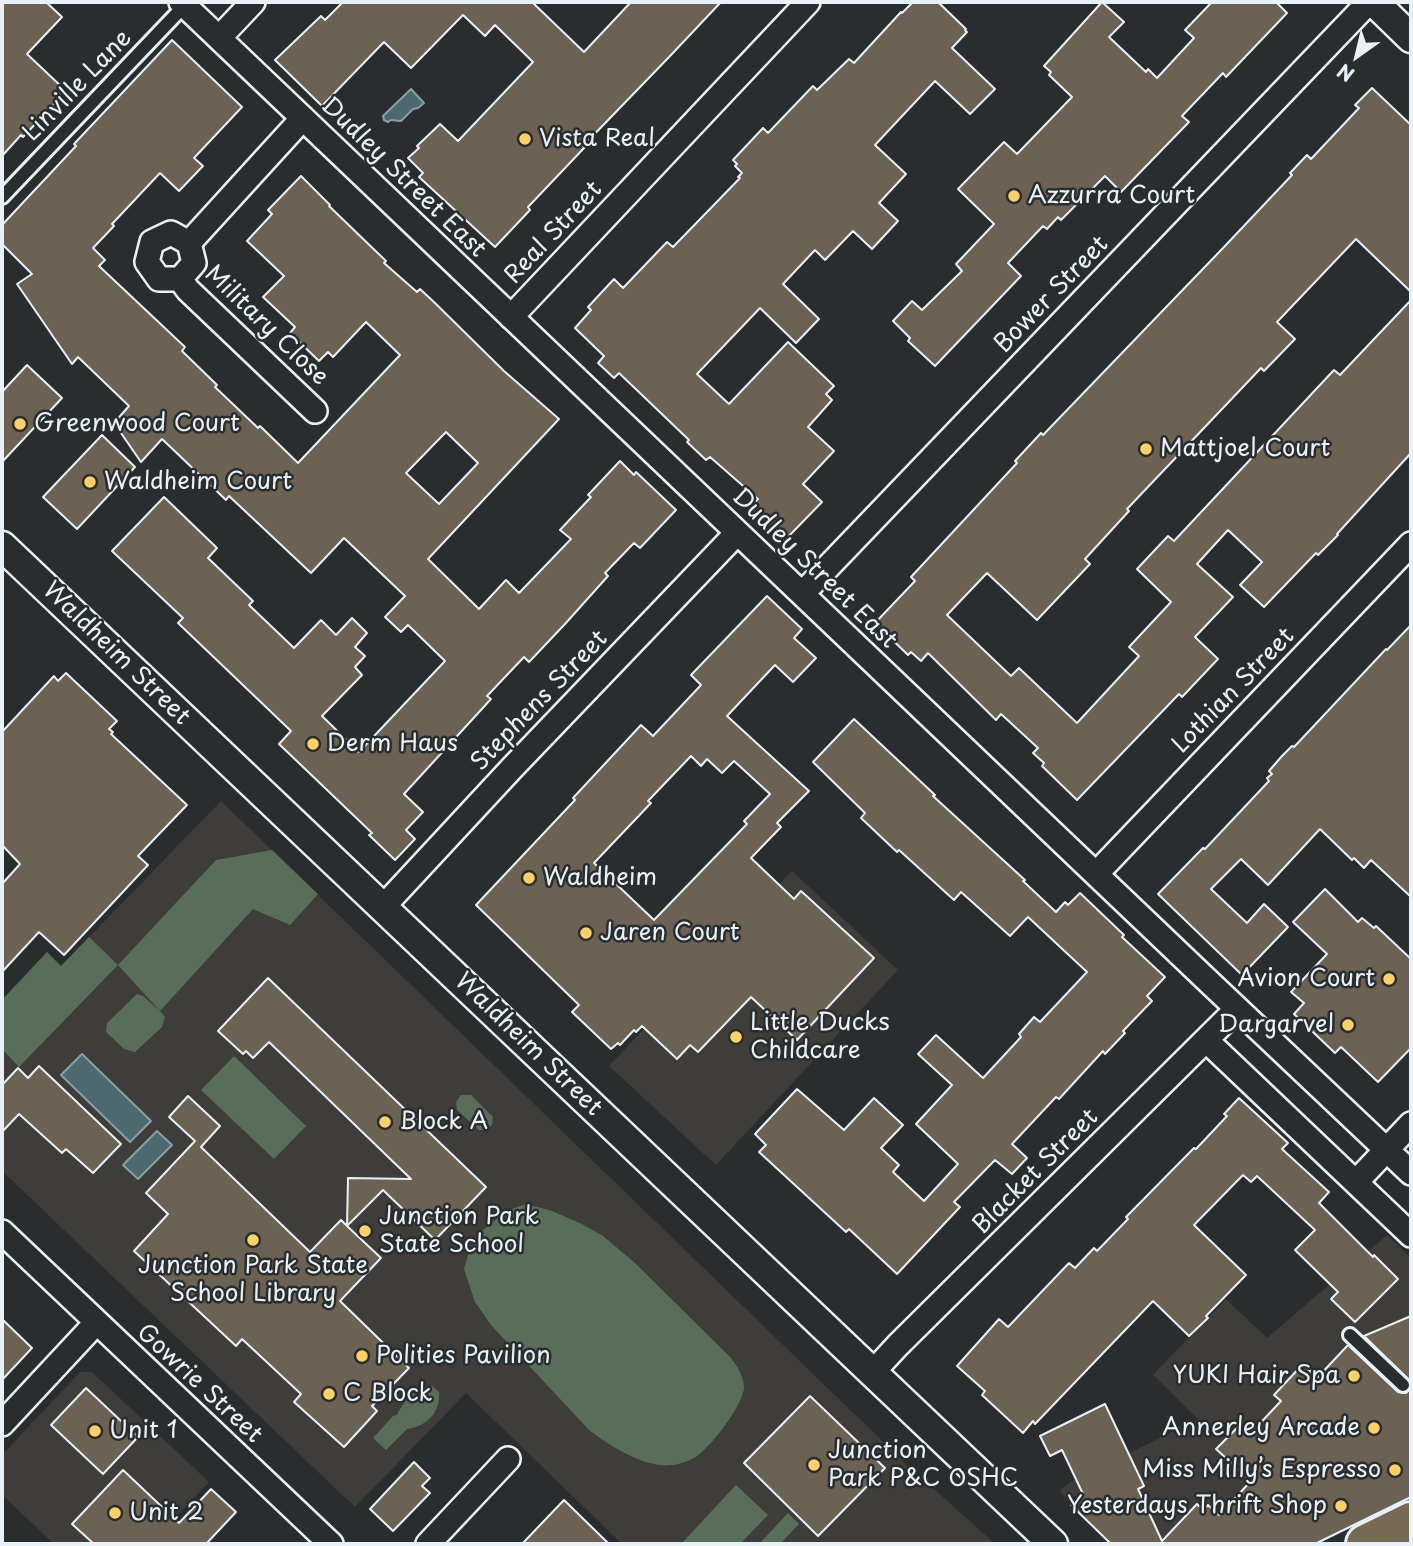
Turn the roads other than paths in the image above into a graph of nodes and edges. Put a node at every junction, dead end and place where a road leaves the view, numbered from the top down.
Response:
1 (253, 2) edge
2 (808, 2) edge
3 (1371, 2) edge
4 (183, 3) edge
5 (219, 38) junction
6 (1411, 38) edge
7 (303, 118) junction
8 (2, 197) edge
9 (189, 243) junction
10 (180, 279) junction
11 (511, 317) junction
12 (315, 411) dead end
13 (737, 533) junction
14 (1411, 544) edge
15 (2, 545) edge
16 (802, 594) junction
17 (1096, 874) junction
18 (383, 907) junction
19 (1237, 1009) junction
20 (1207, 1041) junction
21 (1411, 1124) edge
22 (1387, 1150) junction
23 (1411, 1172) edge
24 (1356, 1182) junction
25 (2, 1232) edge
26 (1411, 1235) edge
27 (96, 1323) junction
28 (1350, 1335) dead end
29 (873, 1373) junction
30 (1403, 1385) dead end
31 (2, 1424) edge
32 (508, 1459) dead end
33 (1411, 1522) edge
34 (331, 1544) edge
35 (428, 1544) edge
36 (1053, 1544) edge
37 (1366, 1544) edge

1 - 5 street
2 - 11 street, Real Street
3 - 6 street
3 - 16 street, Bower Street
4 - 5 street, Dudley Street East
4 - 8 lane, Linville Lane
5 - 7 street, Dudley Street East
7 - 9 street, Military Close
7 - 11 street, Dudley Street East
9 - 10 street, Military Close
9 - 10 street, Military Close
10 - 12 street, Military Close
11 - 13 street, Dudley Street East
13 - 16 street, Dudley Street East
13 - 18 street, Stephens Street
14 - 17 street, Lothian Street
15 - 18 street, Waldheim Street
16 - 17 street, Dudley Street East
17 - 19 street, Dudley Street East
18 - 29 street, Waldheim Street
19 - 20 street, Blacket Street
19 - 22 street, Dudley Street East
20 - 24 street
20 - 29 street, Blacket Street
21 - 22 street
22 - 23 street, Dudley Street East
22 - 24 street
24 - 26 street
25 - 27 street, Gowrie Street
27 - 31 street
27 - 34 street, Gowrie Street
28 - 30 lane
29 - 36 street, Waldheim Street
32 - 35 street
33 - 37 highway

